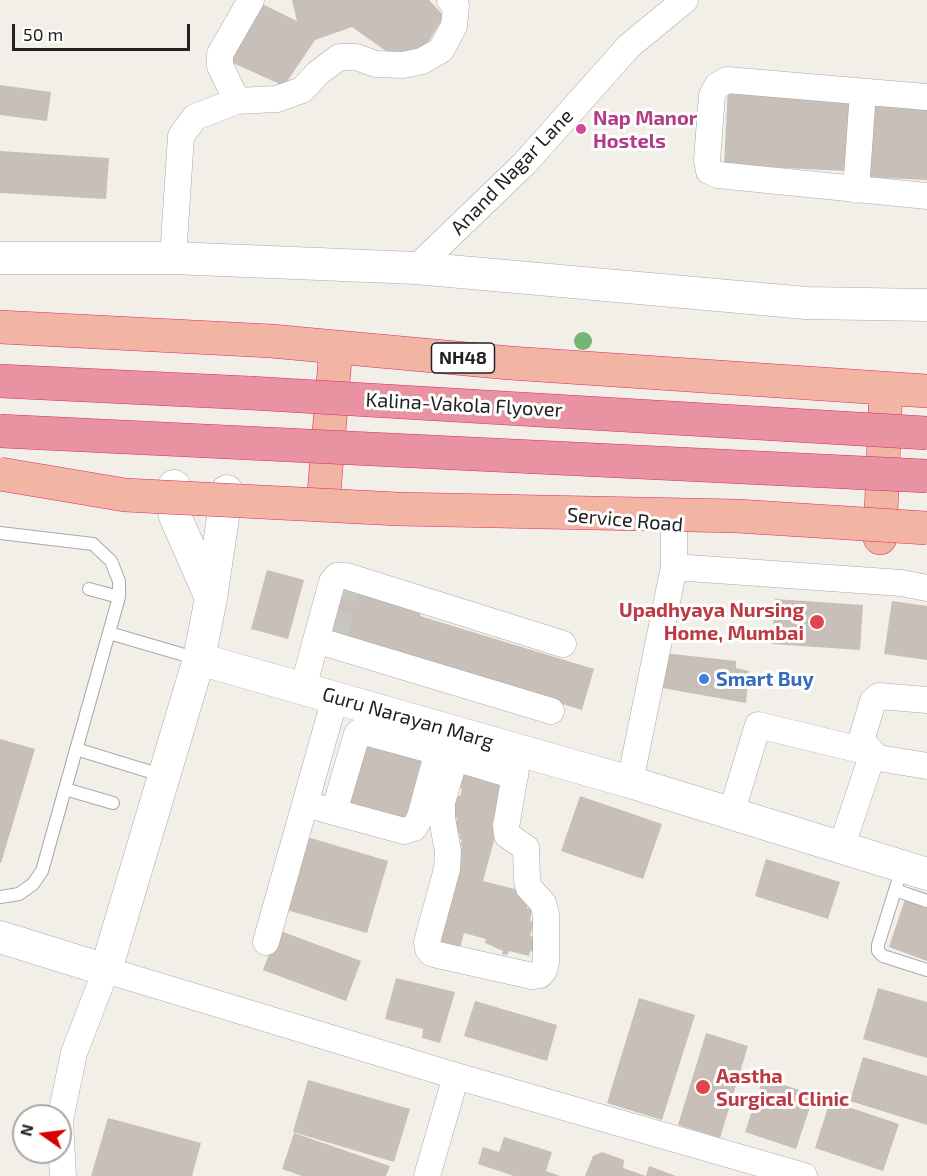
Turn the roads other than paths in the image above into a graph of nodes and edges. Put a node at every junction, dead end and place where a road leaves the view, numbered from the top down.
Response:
1 (251, 0) edge
2 (450, 0) edge
3 (685, 0) edge
4 (863, 92) junction
5 (927, 97) edge
6 (237, 101) junction
7 (856, 190) junction
8 (927, 196) edge
9 (0, 258) edge
10 (173, 258) junction
11 (416, 268) junction
12 (927, 305) edge
13 (0, 327) edge
14 (336, 347) junction
15 (0, 381) edge
16 (886, 388) junction
17 (927, 391) edge
18 (0, 431) edge
19 (927, 433) edge
20 (0, 474) edge
21 (927, 476) edge
22 (174, 486) junction
23 (227, 491) junction
24 (324, 493) junction
25 (674, 524) junction
26 (927, 528) edge
27 (0, 533) edge
28 (880, 538) junction
29 (927, 541) edge
30 (674, 567) junction
31 (927, 588) edge
32 (89, 589) dead end
33 (119, 597) junction
34 (211, 598) junction
35 (109, 633) junction
36 (327, 641) junction
37 (563, 644) dead end
38 (199, 659) junction
39 (303, 688) junction
40 (335, 698) junction
41 (927, 700) edge
42 (551, 711) dead end
43 (450, 743) junction
44 (76, 749) junction
45 (872, 755) junction
46 (517, 763) junction
47 (927, 766) edge
48 (164, 776) junction
49 (630, 782) junction
50 (65, 789) junction
51 (113, 803) dead end
52 (305, 804) junction
53 (334, 812) junction
54 (730, 814) junction
55 (841, 848) junction
56 (915, 884) edge
57 (0, 897) edge
58 (0, 938) edge
59 (266, 942) dead end
60 (106, 970) junction
61 (927, 970) edge
62 (456, 1076) junction
63 (63, 1176) edge
64 (427, 1176) edge
65 (804, 1176) edge

1 - 6 street
2 - 6 street
3 - 11 street, Anand Nagar Lane
4 - 5 street
4 - 7 street
4 - 7 street
6 - 10 street
7 - 8 street
9 - 10 street
10 - 11 street
11 - 12 street
13 - 14 highway, NH48
14 - 16 highway, NH48
14 - 24 highway
15 - 19 highway, Kalina-Vakola Flyover, bridge
16 - 17 highway, NH48
16 - 28 highway
18 - 21 highway, bridge
20 - 22 highway, Service Road
20 - 26 highway, bridge
22 - 23 highway, Service Road
22 - 34 street
23 - 24 highway, Service Road
23 - 34 street
24 - 25 highway, Service Road
25 - 28 highway, Service Road
25 - 30 street
27 - 33 lane
28 - 29 highway, Service Road
30 - 31 street
30 - 49 street
32 - 33 lane
33 - 35 lane
34 - 38 street
35 - 38 lane
35 - 44 lane
36 - 37 street
36 - 39 street
36 - 42 street
38 - 39 street, Guru Narayan Marg
38 - 48 street
39 - 40 street, Guru Narayan Marg
40 - 43 street, Guru Narayan Marg
40 - 52 street
41 - 45 street
43 - 46 street, Guru Narayan Marg
43 - 46 street
43 - 53 street
43 - 53 street
44 - 48 lane
44 - 50 lane
45 - 47 street
45 - 54 street
45 - 55 street
46 - 49 street, Guru Narayan Marg
48 - 60 street
49 - 54 street, Guru Narayan Marg
50 - 51 lane
50 - 57 lane
52 - 53 street
52 - 59 street
54 - 55 street, Guru Narayan Marg
55 - 56 street, Guru Narayan Marg
56 - 61 lane
58 - 60 street
60 - 62 street
60 - 63 street
62 - 64 street
62 - 65 street

